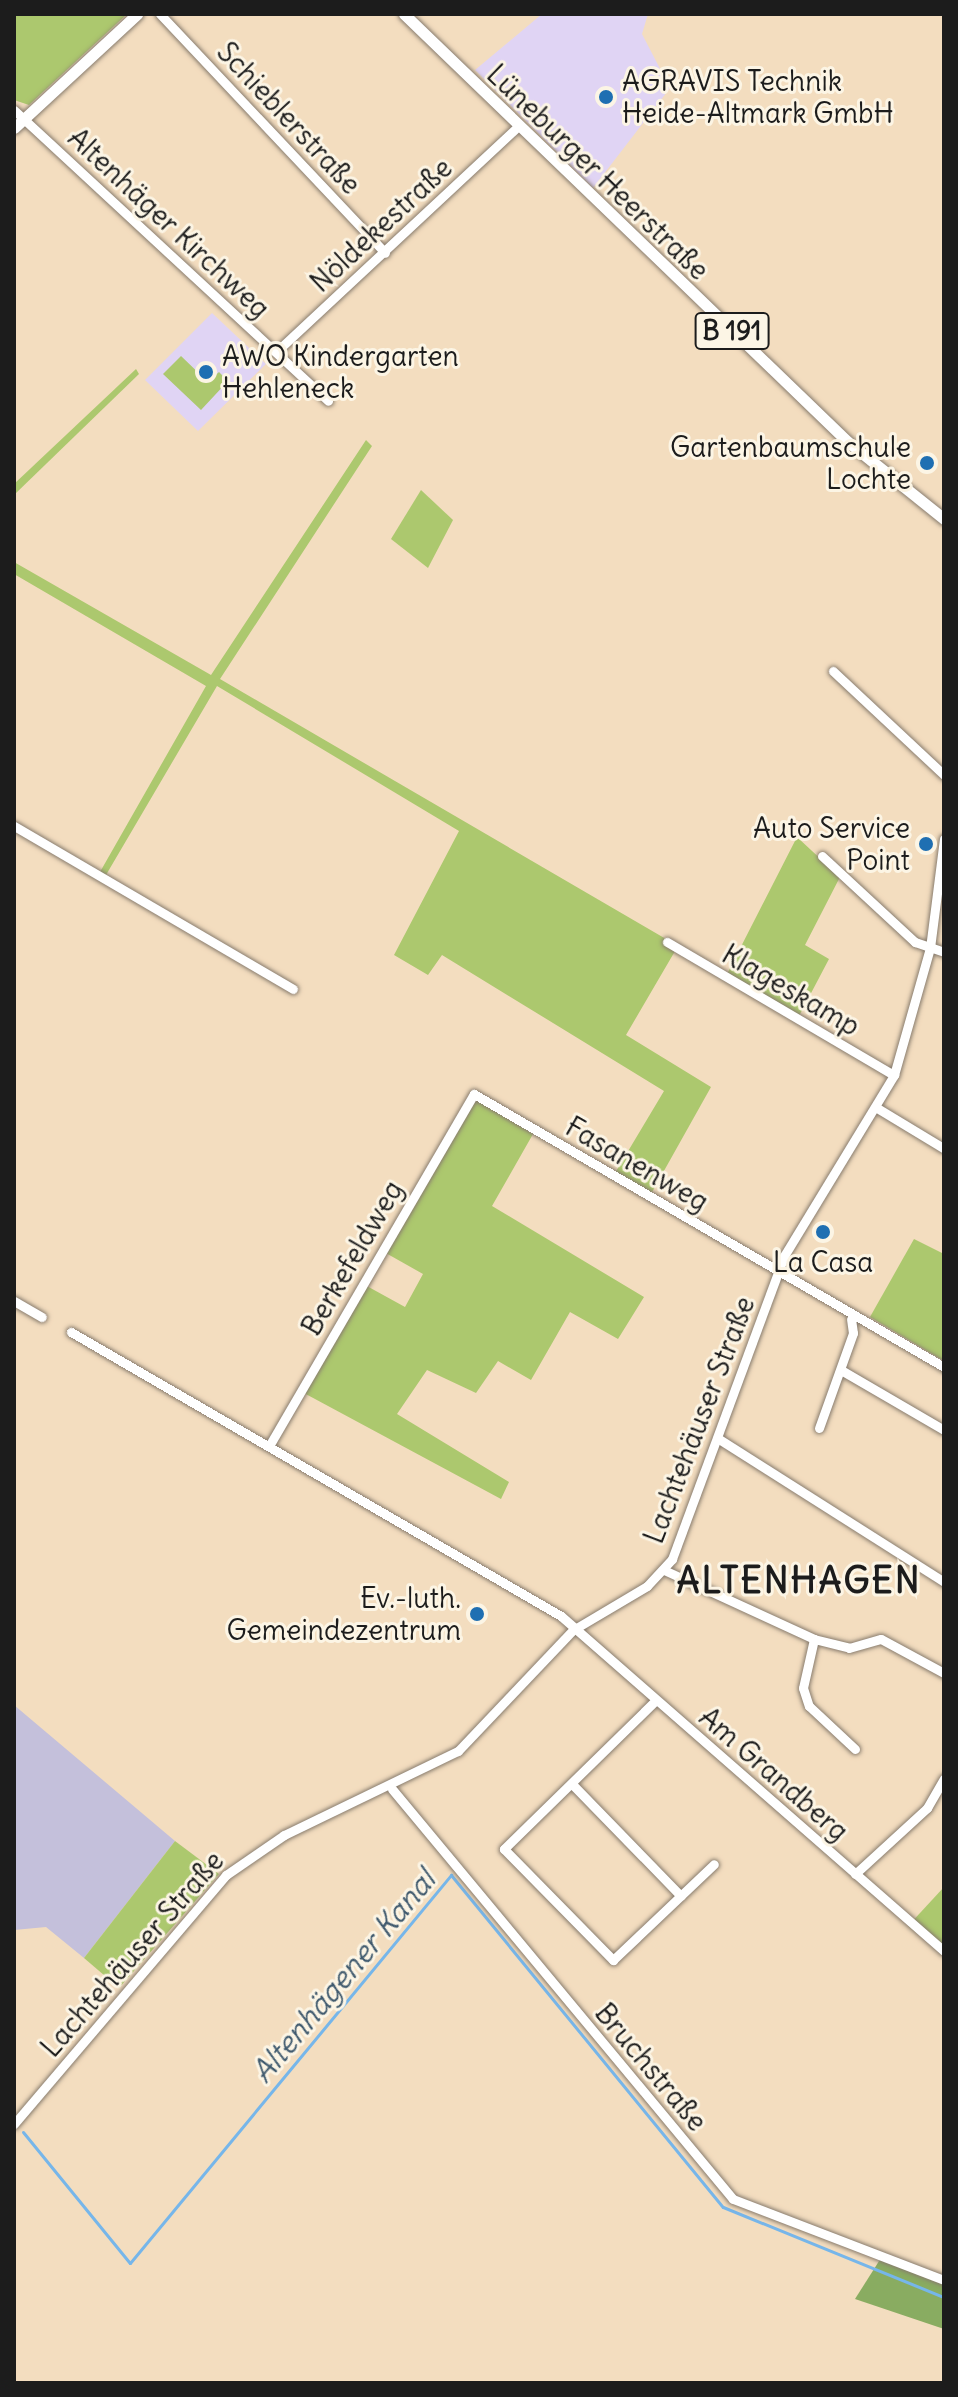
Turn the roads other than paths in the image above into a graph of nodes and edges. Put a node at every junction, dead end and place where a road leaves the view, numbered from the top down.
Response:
1 (137, 14) edge
2 (160, 14) edge
3 (404, 14) edge
4 (14, 110) edge
5 (24, 119) junction
6 (14, 128) edge
7 (515, 129) junction
8 (385, 253) junction
9 (276, 352) junction
10 (328, 401) dead end
11 (944, 519) edge
12 (833, 671) dead end
13 (944, 775) edge
14 (14, 826) edge
15 (944, 839) edge
16 (822, 856) dead end
17 (667, 942) dead end
18 (930, 948) junction
19 (944, 952) edge
20 (293, 989) dead end
21 (894, 1075) junction
22 (474, 1094) joint
23 (877, 1108) junction
24 (943, 1148) edge
25 (778, 1272) junction
26 (14, 1301) edge
27 (42, 1317) dead end
28 (851, 1319) junction
29 (71, 1332) dead end
30 (944, 1367) edge
31 (841, 1370) junction
32 (819, 1428) dead end
33 (944, 1430) edge
34 (719, 1439) junction
35 (269, 1446) junction
36 (664, 1570) junction
37 (944, 1582) edge
38 (573, 1630) junction
39 (814, 1639) junction
40 (944, 1673) edge
41 (656, 1700) junction
42 (855, 1749) dead end
43 (944, 1778) edge
44 (572, 1784) junction
45 (392, 1789) junction
46 (714, 1864) dead end
47 (855, 1874) junction
48 (681, 1896) junction
49 (944, 1951) edge
50 (14, 2124) edge
51 (944, 2280) edge

1 - 5 main road
2 - 8 street, Schieblerstraße
3 - 7 main road, Lüneburger Heerstraße / B 191
4 - 5 street, Altenhäger Kirchweg
5 - 6 main road
5 - 9 street, Altenhäger Kirchweg
7 - 8 street, Nöldekestraße
7 - 11 main road, Lüneburger Heerstraße / B 191
8 - 9 street, Nöldekestraße
9 - 10 street, Altenhäger Kirchweg
12 - 13 street
14 - 20 street
15 - 18 street, Lachtehäuser Straße
16 - 18 street
17 - 21 street, Klageskamp
18 - 19 street
18 - 21 street, Lachtehäuser Straße
21 - 23 street, Lachtehäuser Straße
22 - 25 street, Fasanenweg
22 - 35 street, Berkefeldweg
23 - 24 street
23 - 25 street, Lachtehäuser Straße
25 - 28 street, Fasanenweg
25 - 34 street, Lachtehäuser Straße
26 - 27 street
28 - 30 street, Fasanenweg
28 - 31 street
29 - 35 street
31 - 32 street
31 - 33 street
34 - 36 street, Lachtehäuser Straße
34 - 37 street
35 - 38 street
36 - 38 street, Lachtehäuser Straße
36 - 39 street
38 - 41 street, Am Grandberg
38 - 45 street, Lachtehäuser Straße
39 - 40 street
39 - 42 street
41 - 44 street
41 - 47 street, Am Grandberg
43 - 47 street
44 - 48 street
44 - 48 street
45 - 50 street, Lachtehäuser Straße
45 - 51 street, Bruchstraße
46 - 48 street
47 - 49 street, Am Grandberg

